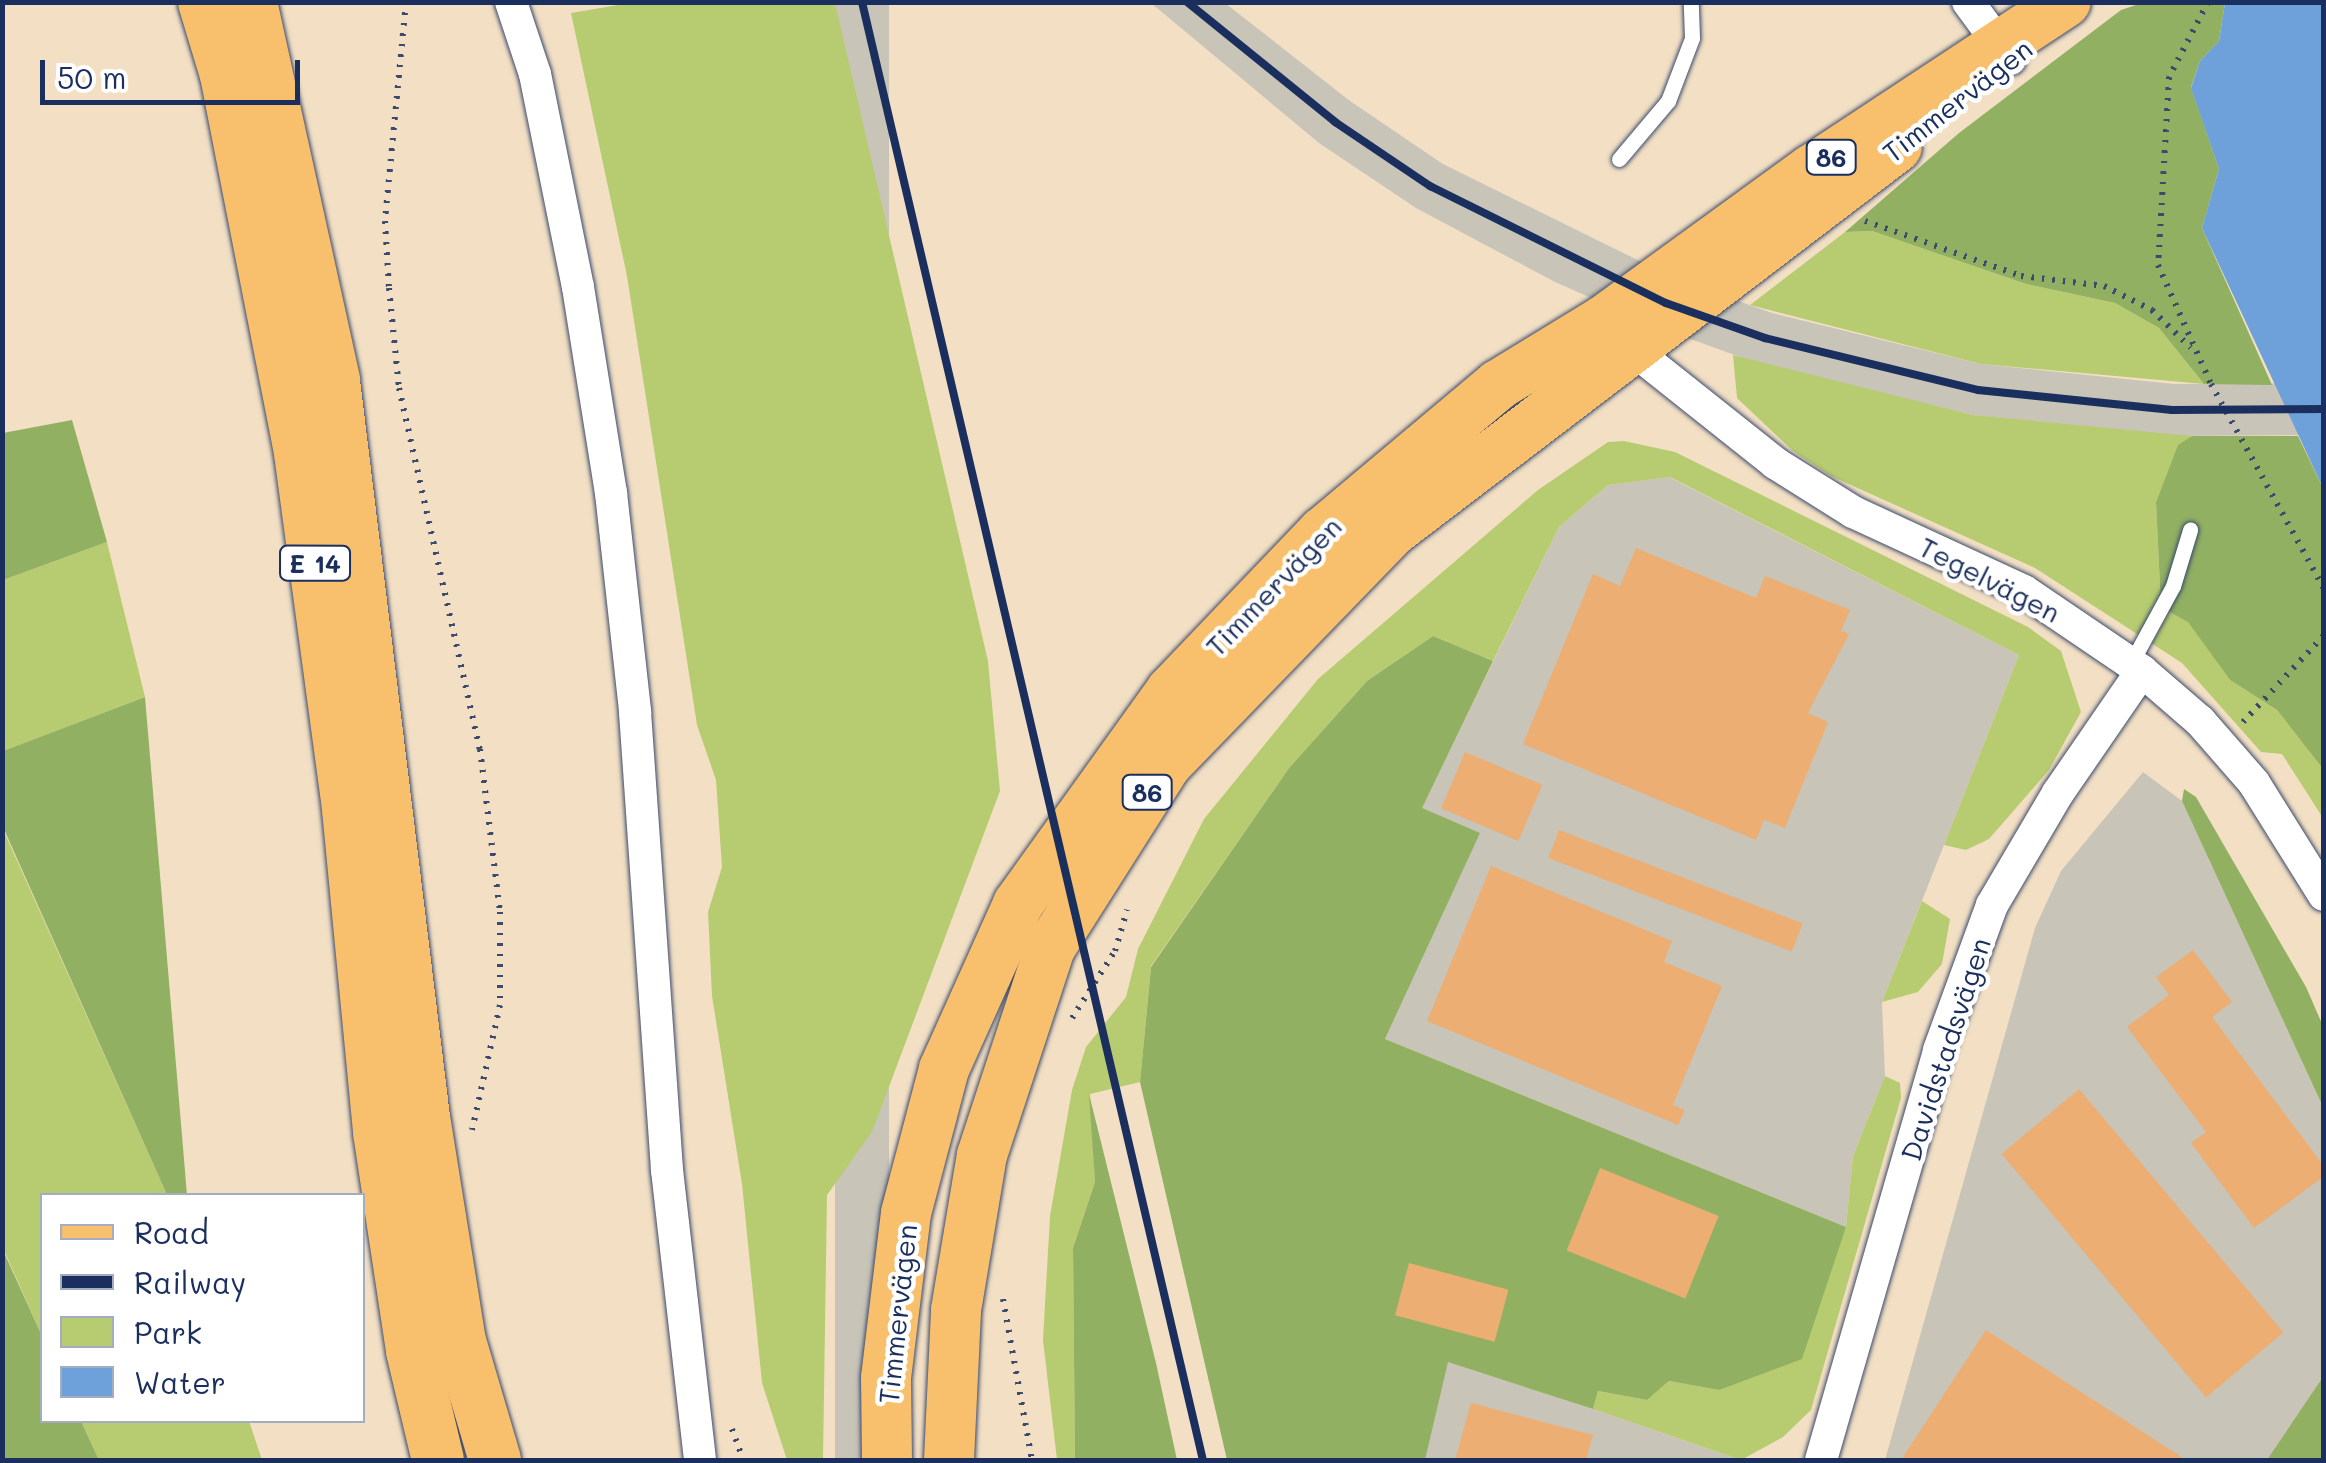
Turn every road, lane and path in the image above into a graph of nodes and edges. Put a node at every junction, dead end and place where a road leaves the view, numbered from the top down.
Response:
1 (204, 2) edge
2 (251, 2) edge
3 (406, 2) edge
4 (511, 2) edge
5 (1691, 2) edge
6 (1968, 2) edge
7 (2066, 2) edge
8 (2083, 2) edge
9 (2208, 2) edge
10 (2004, 53) junction
11 (1619, 159) dead end
12 (1832, 200) junction
13 (1616, 336) junction
14 (2196, 352) junction
15 (2190, 530) dead end
16 (2324, 590) edge
17 (2324, 635) edge
18 (2137, 667) junction
19 (2222, 745) junction
20 (2324, 895) edge
21 (1125, 915) dead end
22 (1115, 951) dead end
23 (424, 1118) junction
24 (470, 1147) dead end
25 (1000, 1286) dead end
26 (733, 1430) dead end
27 (438, 1460) edge
28 (473, 1460) edge
29 (495, 1460) edge
30 (700, 1460) edge
31 (743, 1460) edge
32 (886, 1460) edge
33 (949, 1460) edge
34 (1032, 1460) edge
35 (1821, 1460) edge

1 - 27 highway, E 14
2 - 23 highway, E 14
3 - 24 path
4 - 30 street
5 - 11 lane
6 - 10 street
7 - 10 main road, Timmervägen / 86
8 - 10 main road, Timmervägen / 86
9 - 14 path
10 - 12 main road, Timmervägen / 86
10 - 13 main road, Timmervägen / 86
12 - 13 main road, Timmervägen / 86
12 - 14 path
13 - 18 street, Tegelvägen
13 - 32 main road, Timmervägen / 86
13 - 33 main road, Timmervägen / 86
14 - 16 path
15 - 18 lane
17 - 19 path
18 - 19 street, Tegelvägen
18 - 35 street, Davidstadsvägen
19 - 20 street, Tegelvägen
21 - 22 path
23 - 28 main road, E 14
23 - 29 highway, E 14
25 - 34 path
26 - 31 path

